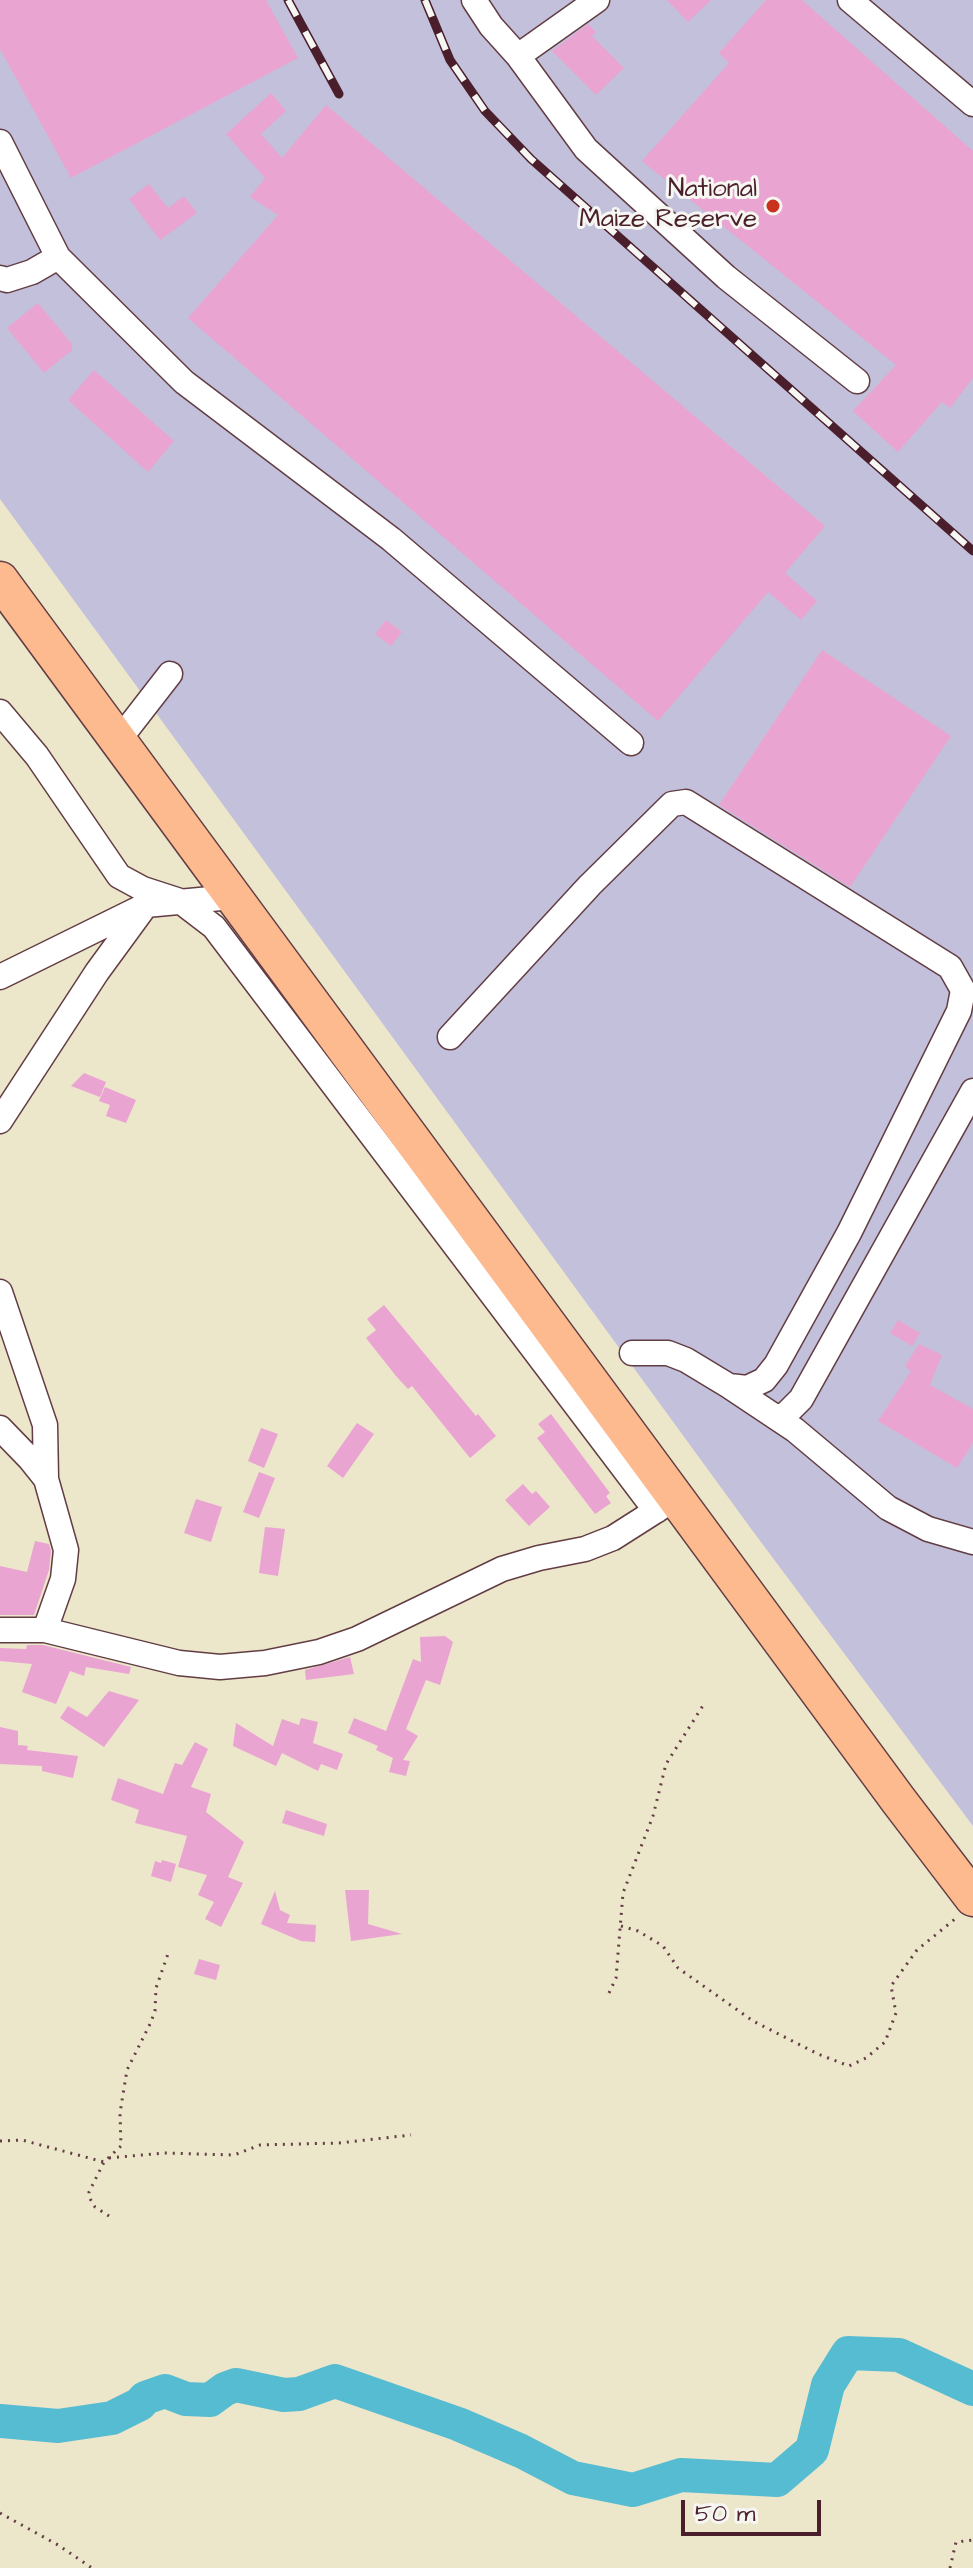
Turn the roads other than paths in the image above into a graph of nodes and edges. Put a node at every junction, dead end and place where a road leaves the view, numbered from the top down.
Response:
1 (474, 0) edge
2 (597, 0) edge
3 (850, 0) edge
4 (518, 56) junction
5 (973, 104) edge
6 (0, 142) edge
7 (58, 257) junction
8 (0, 278) edge
9 (857, 381) dead end
10 (0, 580) edge
11 (170, 674) dead end
12 (0, 712) edge
13 (118, 741) junction
14 (631, 743) dead end
15 (232, 897) junction
16 (180, 901) junction
17 (146, 905) junction
18 (0, 977) edge
19 (450, 1037) dead end
20 (973, 1091) edge
21 (0, 1121) edge
22 (0, 1292) edge
23 (632, 1353) dead end
24 (729, 1386) junction
25 (774, 1416) junction
26 (0, 1428) edge
27 (46, 1479) junction
28 (666, 1504) junction
29 (973, 1542) edge
30 (0, 1630) edge
31 (45, 1630) junction
32 (973, 1898) edge

1 - 4 street
2 - 4 street
3 - 5 street
4 - 9 street
6 - 7 street
7 - 8 street
7 - 14 street
10 - 13 highway
11 - 13 street
12 - 16 street
13 - 15 highway
15 - 16 street
15 - 28 highway
16 - 17 street
16 - 28 street
17 - 18 street
17 - 21 street
19 - 24 street
20 - 25 street
22 - 27 street
23 - 24 street
24 - 25 street
25 - 29 street
26 - 27 street
27 - 31 street
28 - 31 street
28 - 32 highway
30 - 31 street

